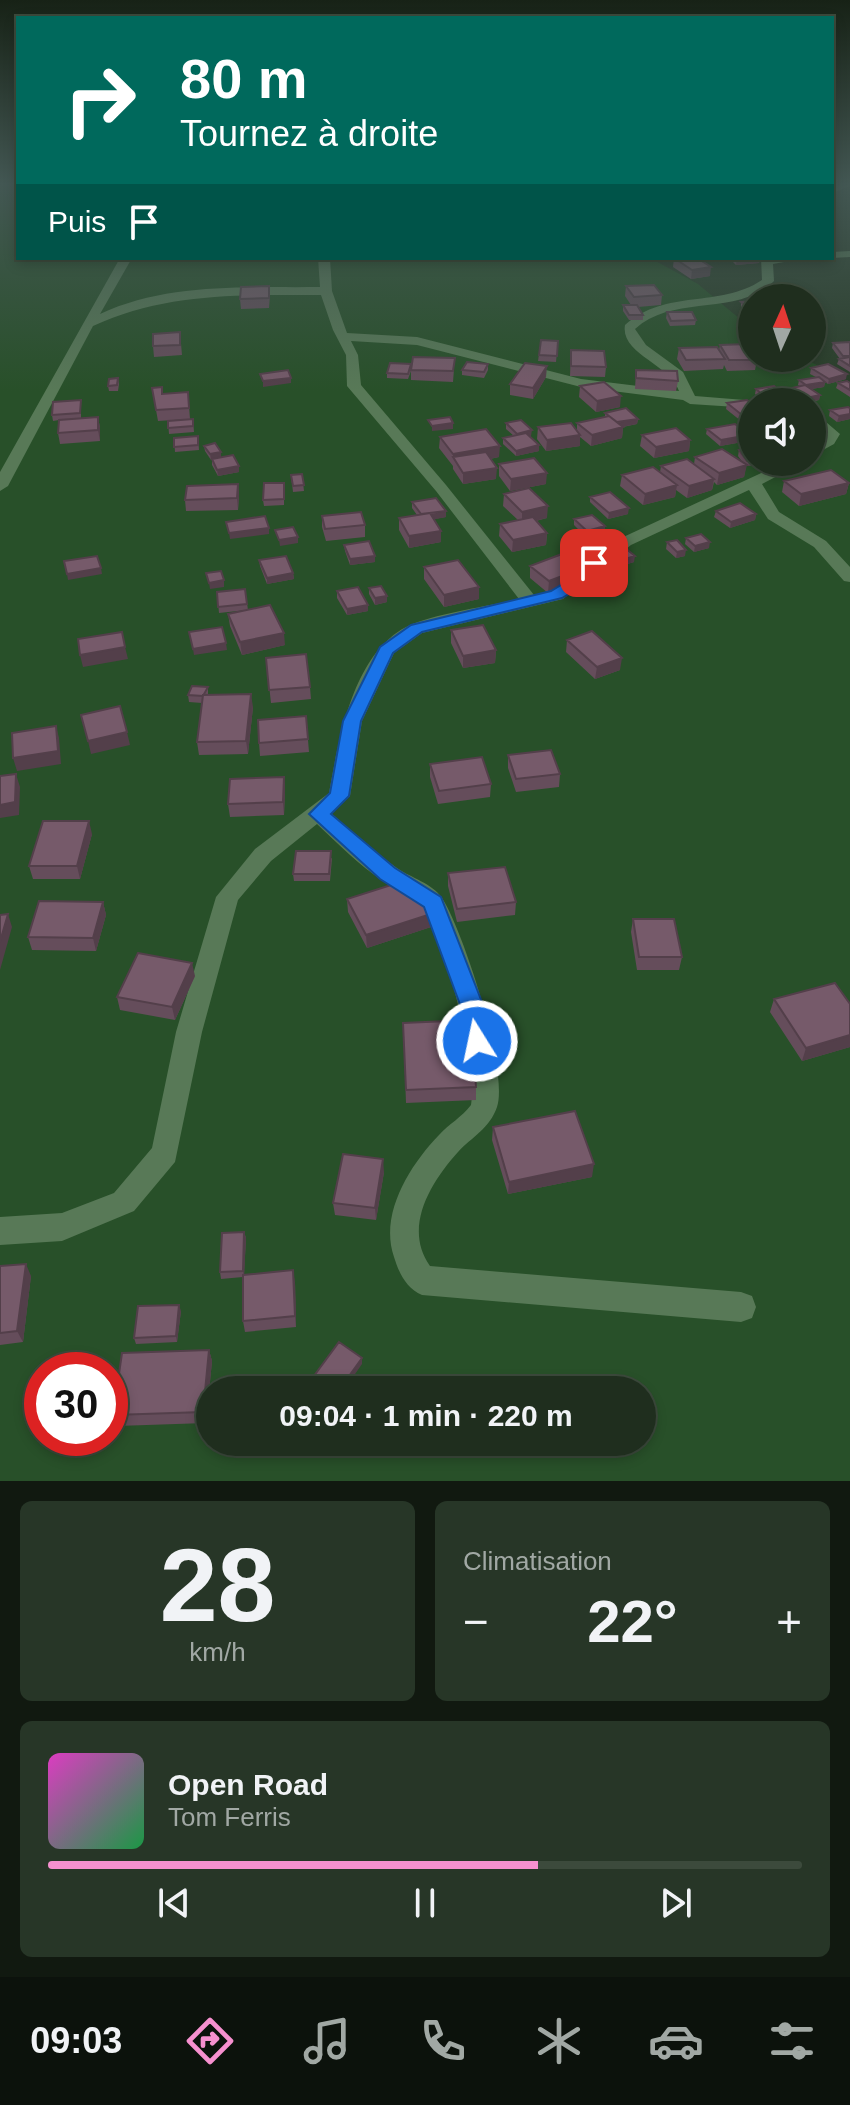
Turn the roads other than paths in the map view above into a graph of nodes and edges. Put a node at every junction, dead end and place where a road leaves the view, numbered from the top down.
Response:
1 (125, 260) edge
2 (324, 260) edge
3 (767, 260) edge
4 (326, 291) junction
5 (88, 324) junction
6 (343, 337) junction
7 (687, 396) junction
8 (738, 403) edge
9 (826, 427) edge
10 (850, 430) edge
11 (833, 434) junction
12 (826, 443) edge
13 (768, 476) edge
14 (754, 483) junction
15 (0, 486) edge
16 (850, 577) edge
17 (530, 602) junction
18 (319, 814) junction
19 (0, 1231) edge
20 (741, 1307) dead end

1 - 5 street
2 - 4 street
3 - 7 street
4 - 5 street
4 - 6 street
5 - 15 street
6 - 7 street
6 - 17 street
7 - 8 street
9 - 11 street
10 - 11 street
11 - 12 street
13 - 14 street
14 - 16 street
14 - 17 street
17 - 18 street
18 - 19 street
18 - 20 street

